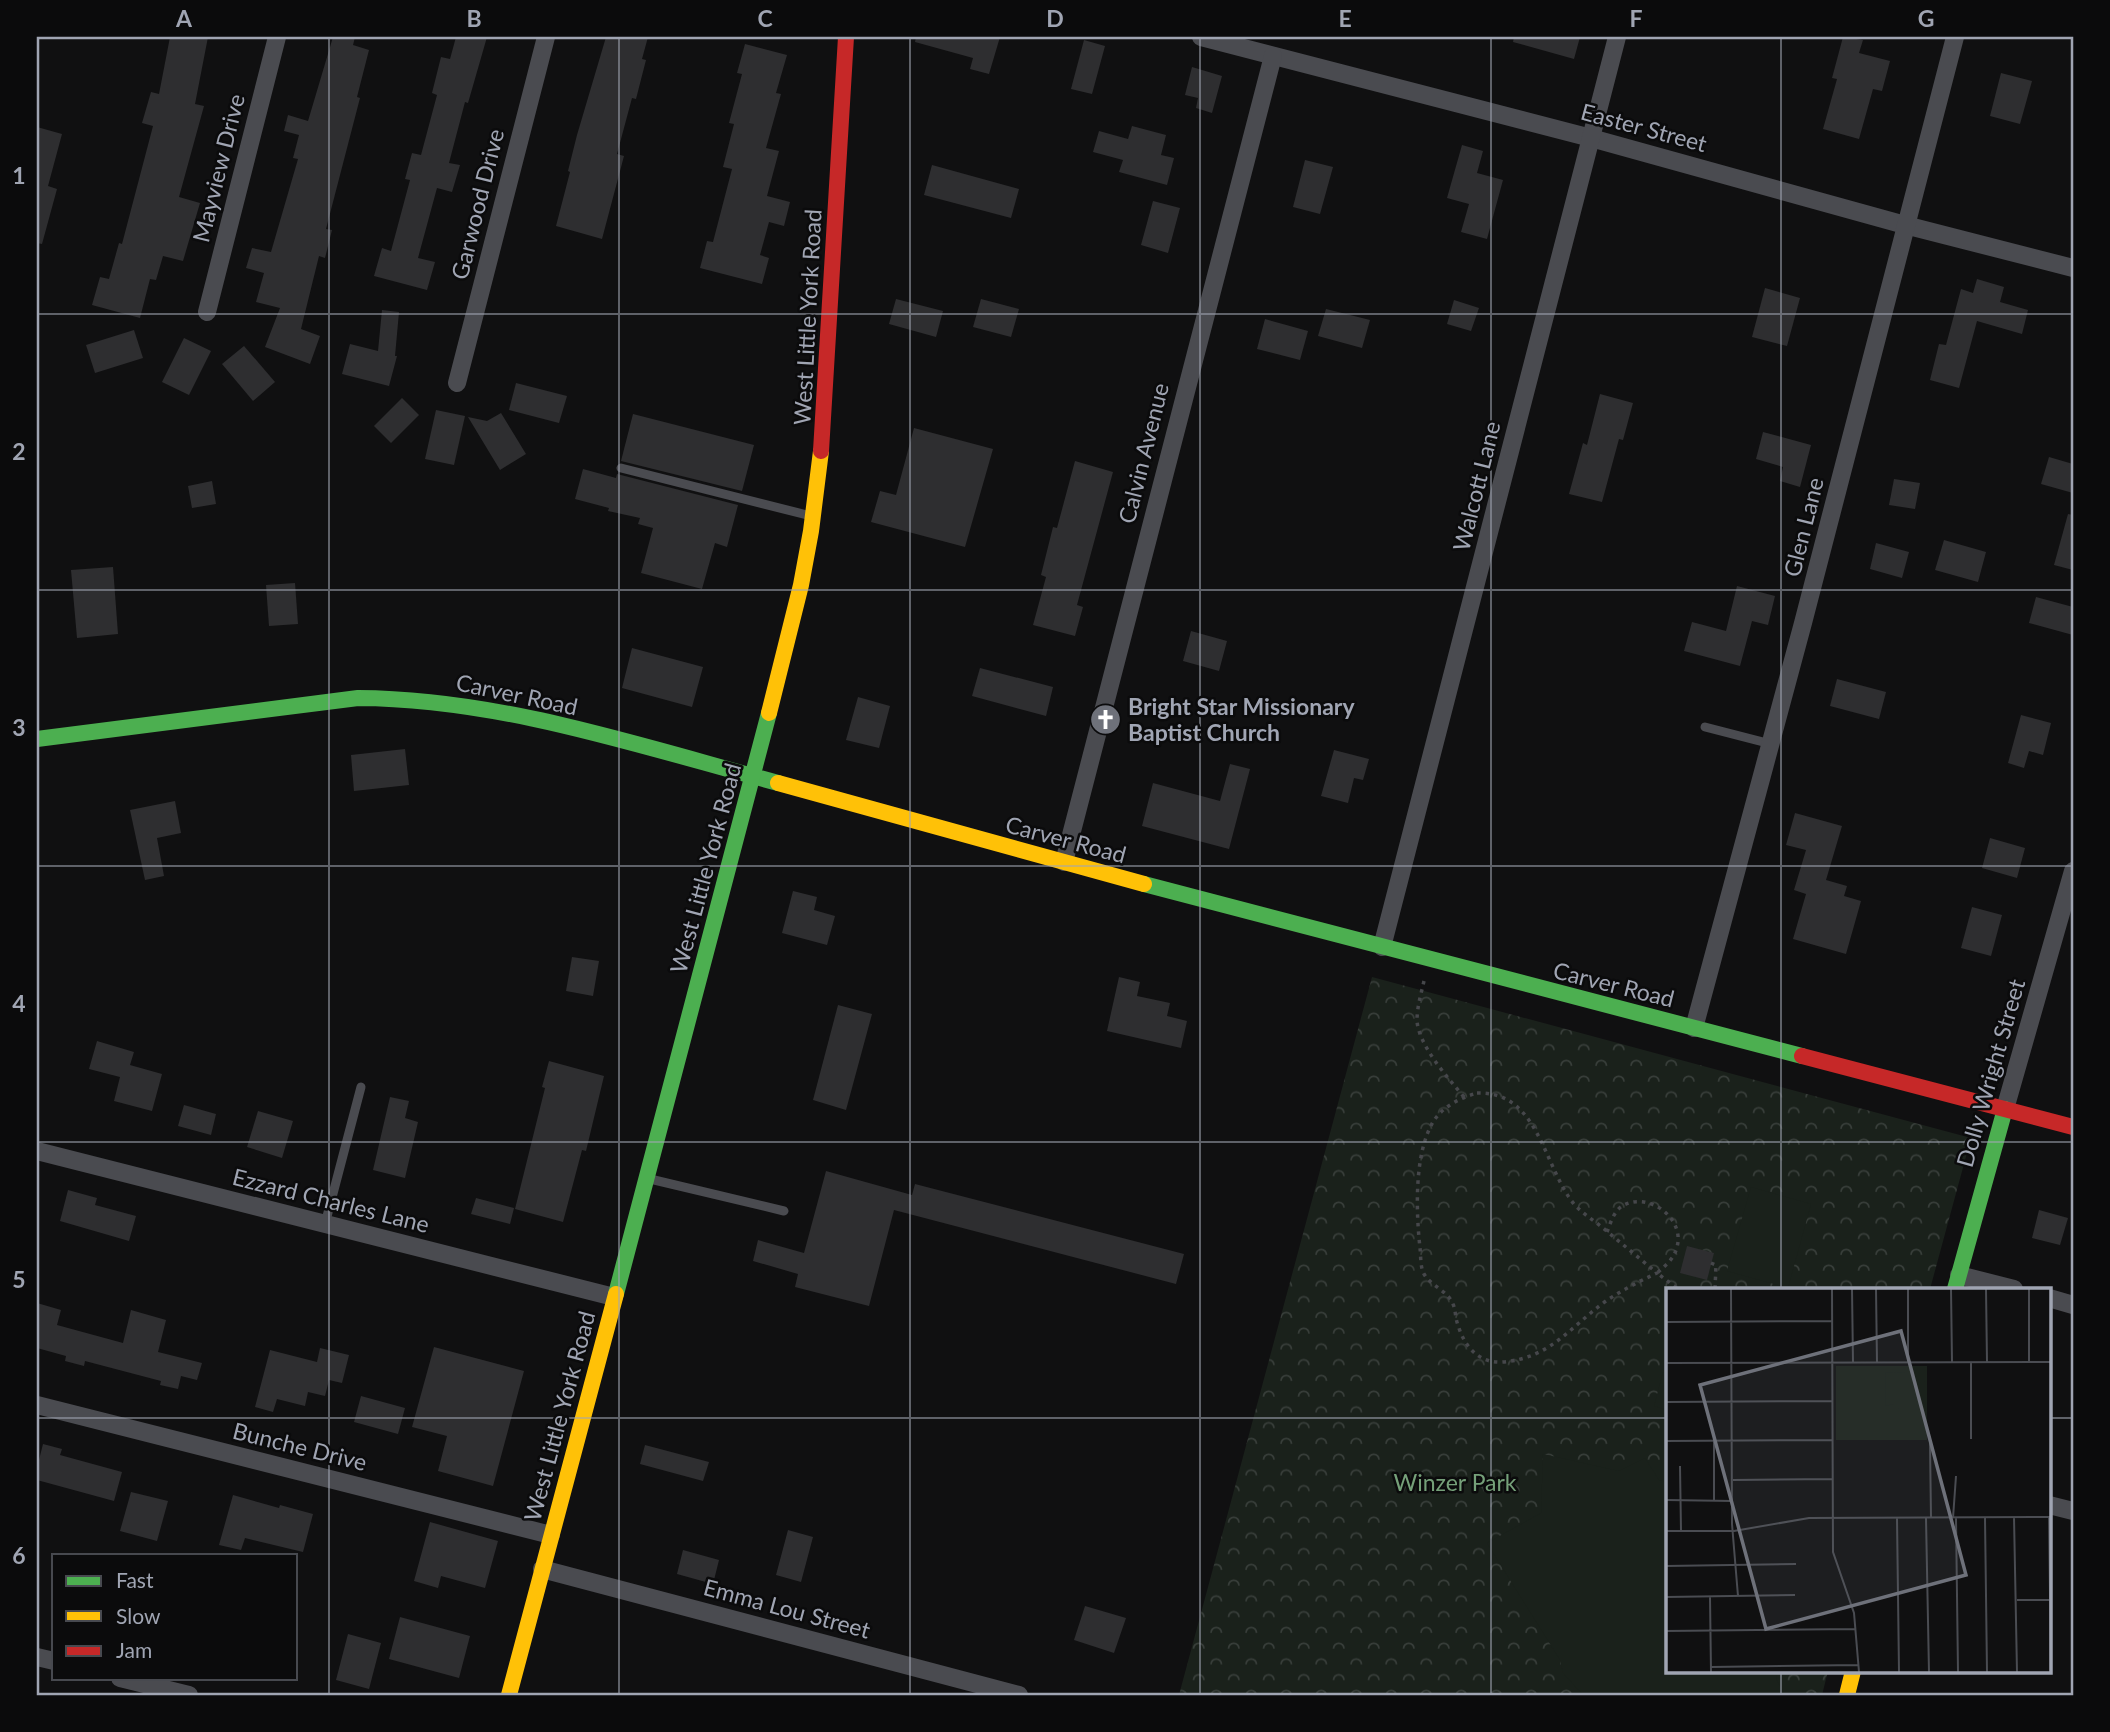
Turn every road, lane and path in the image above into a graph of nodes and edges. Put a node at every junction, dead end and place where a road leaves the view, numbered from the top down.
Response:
1 (277, 37) edge
2 (546, 37) edge
3 (846, 37) edge
4 (1201, 37) edge
5 (1617, 37) edge
6 (1955, 37) edge
7 (1273, 56) junction
8 (1591, 138) junction
9 (1905, 225) junction
10 (2073, 268) edge
11 (207, 312) dead end
12 (457, 383) dead end
13 (621, 468) dead end
14 (813, 517) junction
15 (1705, 727) dead end
16 (37, 739) edge
17 (1771, 744) junction
18 (753, 776) junction
19 (1064, 862) junction
20 (2073, 871) edge
21 (1382, 947) junction
22 (1428, 959) junction
23 (1694, 1028) junction
24 (361, 1087) dead end
25 (1464, 1097) junction
26 (2005, 1109) junction
27 (2073, 1127) edge
28 (37, 1151) edge
29 (646, 1178) junction
30 (784, 1211) dead end
31 (325, 1223) junction
32 (1607, 1232) junction
33 (1711, 1263) dead end
34 (1657, 1273) junction
35 (1957, 1282) edge
36 (1677, 1288) edge
37 (1715, 1288) edge
38 (2006, 1288) edge
39 (614, 1297) junction
40 (2050, 1298) edge
41 (2073, 1305) edge
42 (37, 1405) edge
43 (2050, 1505) edge
44 (2073, 1511) edge
45 (551, 1535) junction
46 (542, 1569) junction
47 (1853, 1672) edge
48 (128, 1680) edge
49 (189, 1695) edge
50 (509, 1695) edge
51 (1019, 1695) edge
52 (1847, 1695) edge

1 - 11 street, Mayview Drive
2 - 12 street, Garwood Drive
3 - 14 street, West Little York Road
4 - 7 street, Easter Street
5 - 8 street, Walcott Lane
6 - 9 street, Glen Lane
7 - 8 street, Easter Street
7 - 19 street, Calvin Avenue
8 - 9 street, Easter Street
8 - 21 street, Walcott Lane
9 - 10 street, Easter Street
9 - 17 street, Glen Lane
13 - 14 lane
14 - 18 street, West Little York Road
15 - 17 lane
16 - 18 street, Carver Road
17 - 23 street, Glen Lane
18 - 19 street, Carver Road
18 - 29 street, West Little York Road
19 - 21 street, Carver Road
20 - 26 street, Dolly Wright Street
21 - 22 street, Carver Road
22 - 23 street, Carver Road
22 - 25 path
23 - 26 street, Carver Road
24 - 31 lane
25 - 32 path
25 - 34 path
26 - 27 street, Carver Road
26 - 35 street, Dolly Wright Street
28 - 31 street, Ezzard Charles Lane
29 - 30 lane
29 - 39 street, West Little York Road
31 - 39 street, Ezzard Charles Lane
32 - 34 path
32 - 34 path
33 - 37 path
34 - 36 path
35 - 38 street
39 - 45 street, West Little York Road
40 - 41 street
42 - 45 street, Bunche Drive
43 - 44 street
45 - 46 street, West Little York Road
46 - 50 street, West Little York Road
46 - 51 street, Emma Lou Street
47 - 52 street
48 - 49 street

